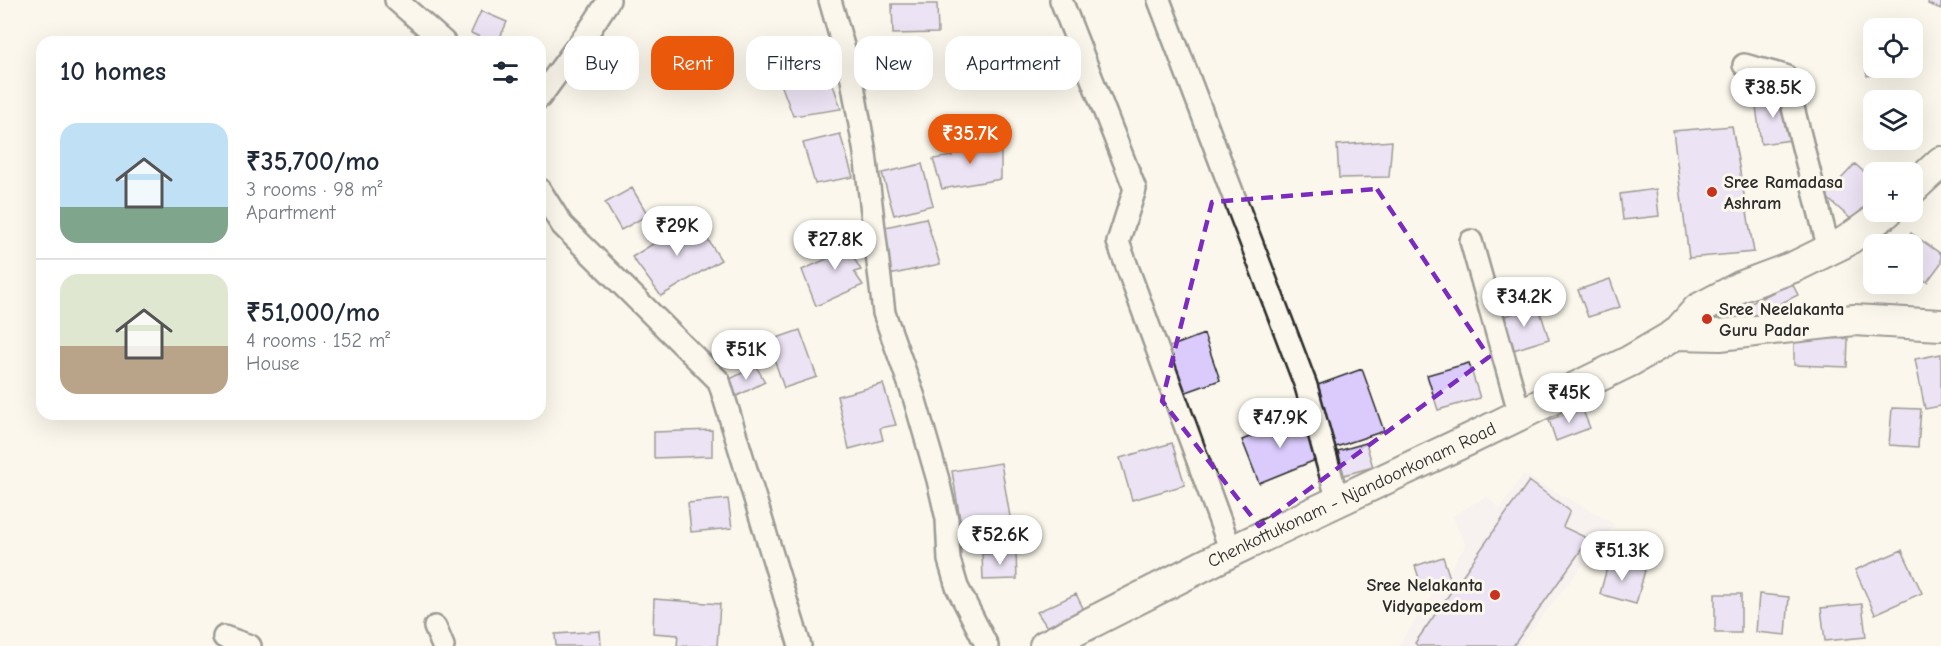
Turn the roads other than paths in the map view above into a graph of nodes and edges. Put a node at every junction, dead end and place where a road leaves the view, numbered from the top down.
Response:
1 (396, 0) edge
2 (609, 0) edge
3 (830, 0) edge
4 (1061, 0) edge
5 (1159, 0) edge
6 (437, 36) edge
7 (1744, 65) dead end
8 (546, 89) edge
9 (1941, 162) edge
10 (1923, 179) edge
11 (546, 200) edge
12 (1873, 222) edge
13 (1471, 241) dead end
14 (1829, 250) junction
15 (1941, 325) edge
16 (1676, 334) junction
17 (1520, 415) junction
18 (1338, 501) junction
19 (1231, 551) junction
20 (224, 637) dead end
21 (250, 646) edge
22 (800, 646) edge
23 (987, 646) edge
24 (1045, 646) edge

1 - 6 street
2 - 8 street
3 - 23 street
4 - 19 street
5 - 18 street
7 - 14 street
9 - 10 main road
11 - 22 street
12 - 14 main road
13 - 17 street
14 - 16 main road
15 - 16 main road
16 - 17 main road, Chenkottukonam - Njandoorkonam Road
17 - 18 main road, Chenkottukonam - Njandoorkonam Road
18 - 19 main road, Chenkottukonam - Njandoorkonam Road
19 - 24 main road, Chenkottukonam - Njandoorkonam Road
20 - 21 street

